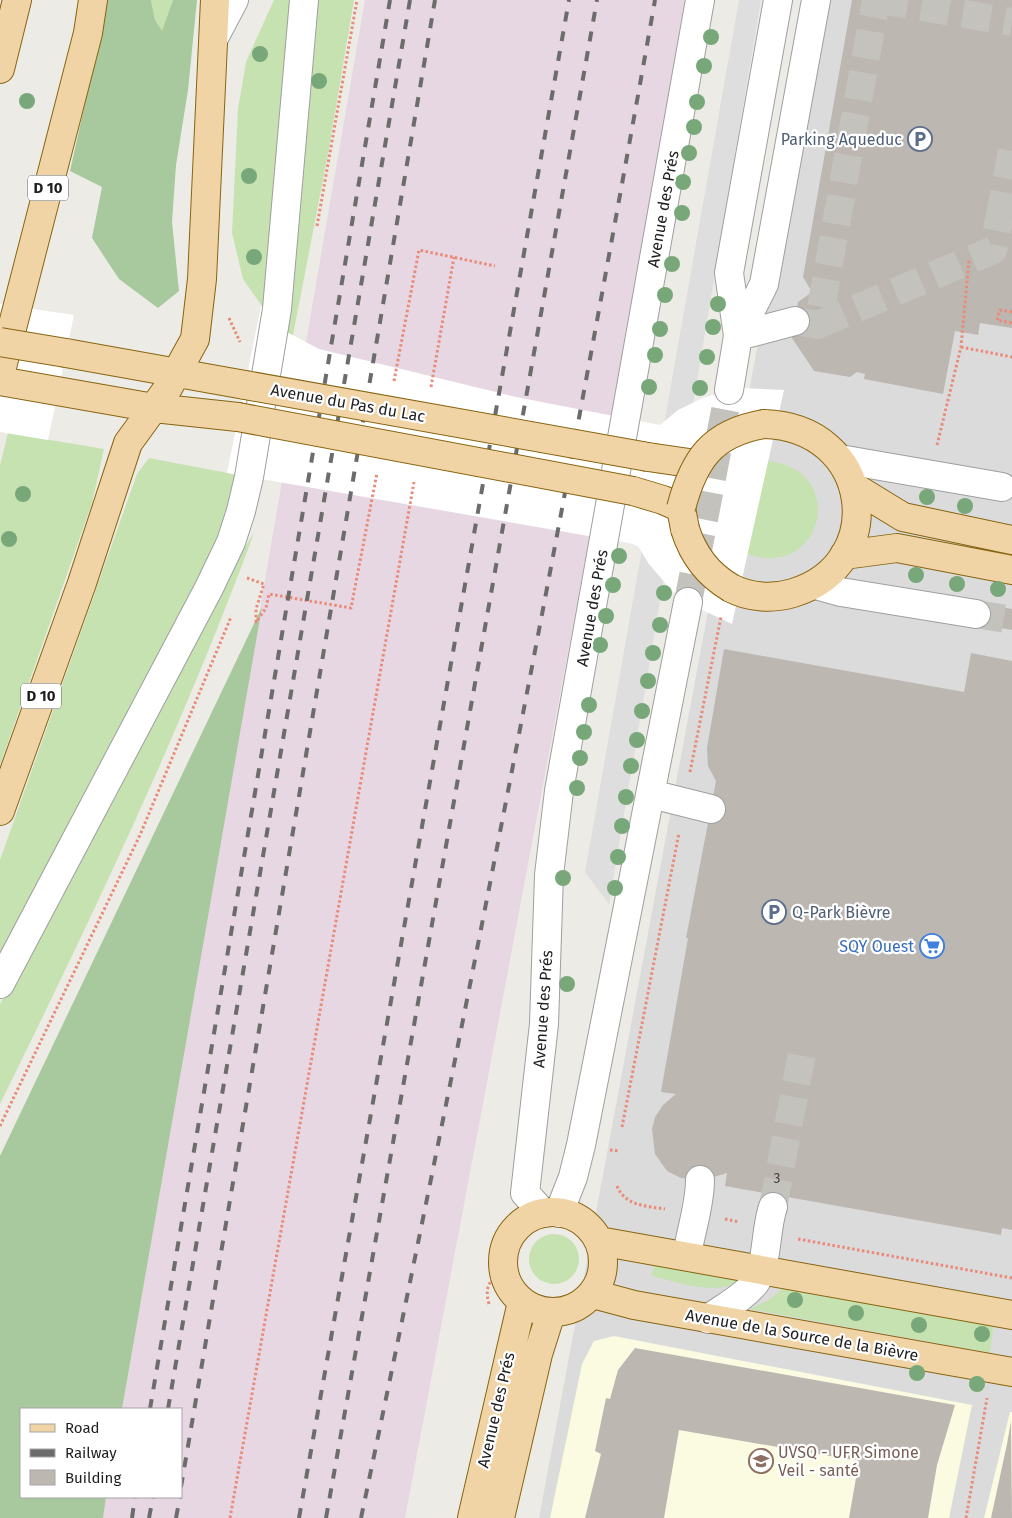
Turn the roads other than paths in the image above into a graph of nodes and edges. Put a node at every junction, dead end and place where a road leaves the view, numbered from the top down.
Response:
1 (17, 0) edge
2 (93, 0) edge
3 (215, 0) edge
4 (234, 0) edge
5 (304, 0) edge
6 (700, 0) edge
7 (778, 0) edge
8 (816, 0) edge
9 (215, 36) junction
10 (0, 70) edge
11 (795, 321) tunnel mouth
12 (738, 336) junction
13 (0, 342) edge
14 (178, 372) junction
15 (0, 375) edge
16 (0, 381) edge
17 (729, 390) tunnel mouth
18 (154, 408) junction
19 (840, 459) junction
20 (696, 464) junction
21 (854, 487) junction
22 (1002, 487) dead end
23 (681, 508) junction
24 (1012, 540) edge
25 (844, 555) junction
26 (1012, 570) edge
27 (816, 584) junction
28 (688, 602) tunnel mouth
29 (976, 614) tunnel mouth
30 (651, 794) junction
31 (711, 809) dead end
32 (0, 810) edge
33 (0, 984) edge
34 (700, 1180) dead end
35 (551, 1213) junction
36 (770, 1219) tunnel mouth
37 (599, 1241) junction
38 (687, 1255) junction
39 (761, 1268) junction
40 (593, 1294) junction
41 (522, 1302) junction
42 (551, 1313) junction
43 (1012, 1315) edge
44 (708, 1319) junction
45 (1012, 1372) edge
46 (472, 1518) edge
47 (500, 1518) edge

1 - 10 main road
2 - 15 main road, D 10
3 - 9 main road, D 10
4 - 9 street
5 - 33 street
6 - 35 street, Avenue des Prés
7 - 12 street
8 - 12 street
9 - 14 main road, D 10
11 - 12 street
12 - 17 street
13 - 14 main road, Avenue du Pas du Lac, bridge
14 - 18 main road, D 10
14 - 20 main road, Avenue du Pas du Lac, bridge
16 - 18 main road, Avenue du Pas du Lac
18 - 23 main road, Avenue du Pas du Lac, bridge
18 - 32 main road, D 10
19 - 20 main road, bridge
19 - 21 main road
19 - 22 street
20 - 23 main road, bridge
21 - 24 main road
21 - 25 main road
23 - 27 main road, bridge
25 - 26 main road
25 - 27 main road
27 - 29 street
28 - 30 street
30 - 31 street
30 - 35 street
34 - 38 street
35 - 37 main road, Avenue des Prés
35 - 41 main road
36 - 39 street
37 - 38 main road
37 - 40 main road
38 - 39 main road
39 - 43 main road
39 - 44 street
40 - 42 main road
40 - 44 main road, Avenue de la Source de la Bièvre
41 - 42 main road
41 - 46 main road, Avenue des Prés
42 - 47 main road, Avenue des Prés
44 - 45 main road, Avenue de la Source de la Bièvre

